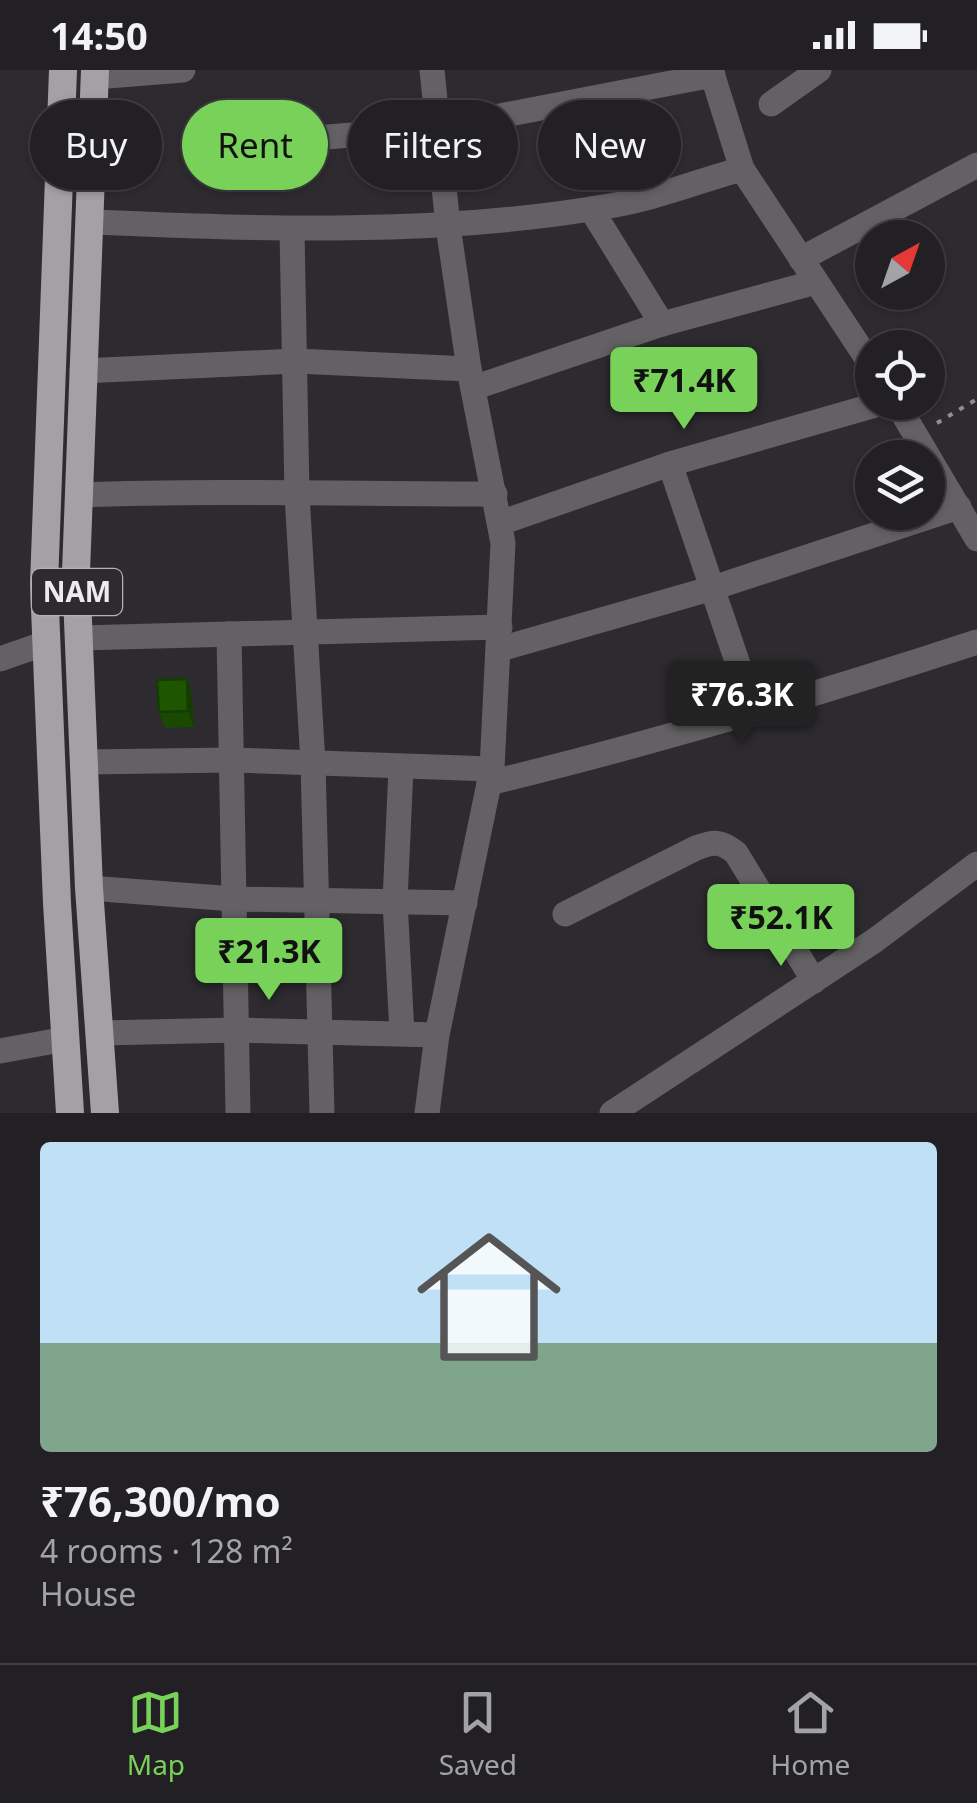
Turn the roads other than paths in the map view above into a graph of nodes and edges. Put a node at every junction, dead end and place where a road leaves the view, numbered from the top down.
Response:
1 (63, 70) edge
2 (183, 70) edge
3 (432, 70) edge
4 (819, 70) edge
5 (712, 73) edge
6 (95, 74) edge
7 (434, 100) edge
8 (771, 104) dead end
9 (518, 112) edge
10 (977, 165) edge
11 (742, 168) junction
12 (444, 190) edge
13 (591, 209) junction
14 (90, 222) junction
15 (448, 226) junction
16 (292, 230) junction
17 (801, 259) junction
18 (816, 282) junction
19 (662, 324) junction
20 (855, 340) edge
21 (296, 361) junction
22 (82, 372) junction
23 (471, 378) junction
24 (855, 411) edge
25 (907, 420) edge
26 (670, 464) junction
27 (297, 494) junction
28 (494, 494) junction
29 (78, 496) junction
30 (958, 507) junction
31 (500, 523) junction
32 (977, 538) edge
33 (713, 588) junction
34 (306, 630) junction
35 (229, 634) junction
36 (79, 638) junction
37 (500, 638) junction
38 (977, 642) edge
39 (46, 643) junction
40 (0, 658) edge
41 (755, 714) junction
42 (232, 760) junction
43 (84, 762) junction
44 (313, 764) junction
45 (401, 768) junction
46 (490, 776) junction
47 (977, 864) edge
48 (89, 888) junction
49 (234, 899) junction
50 (316, 901) junction
51 (396, 902) junction
52 (465, 904) junction
53 (565, 914) dead end
54 (814, 980) junction
55 (238, 1030) junction
56 (320, 1032) junction
57 (100, 1033) junction
58 (402, 1033) junction
59 (437, 1034) junction
60 (66, 1039) junction
61 (0, 1050) edge
62 (70, 1113) edge
63 (105, 1113) edge
64 (238, 1113) edge
65 (322, 1113) edge
66 (427, 1113) edge
67 (612, 1113) edge

1 - 39 highway, NAM
2 - 6 street
3 - 7 street
4 - 8 street
5 - 9 street
5 - 11 street
6 - 14 highway, NAM
10 - 17 street
11 - 13 street
11 - 17 street
12 - 15 street
13 - 15 street
13 - 19 street
14 - 16 street
14 - 22 highway, NAM
15 - 16 street
15 - 23 street
16 - 21 street
17 - 18 street
18 - 19 street
18 - 20 street
19 - 23 street
21 - 22 street
21 - 23 street
21 - 27 street
22 - 29 highway, NAM
23 - 28 street
24 - 26 street
25 - 30 street
26 - 31 street
26 - 33 street
27 - 28 street
27 - 29 street
27 - 34 street
28 - 31 street
29 - 36 highway, NAM
30 - 32 street
30 - 33 street
31 - 37 street
33 - 37 street
33 - 41 street
34 - 35 street
34 - 37 street
34 - 44 street
35 - 36 street
35 - 42 street
36 - 43 highway, NAM
37 - 46 street
38 - 41 street
39 - 40 street
39 - 60 highway, NAM
41 - 46 street
42 - 43 street
42 - 44 street
42 - 49 street
43 - 48 highway, NAM
44 - 45 street
44 - 50 street
45 - 46 street
45 - 51 street
46 - 52 street
47 - 54 street
48 - 49 street
48 - 57 highway, NAM
49 - 50 street
49 - 55 street
50 - 51 street
50 - 56 street
51 - 52 street
51 - 58 street
52 - 59 street
53 - 54 street
54 - 67 street
55 - 56 street
55 - 57 street
55 - 64 street
56 - 58 street
56 - 65 street
57 - 63 highway, NAM
58 - 59 street
59 - 66 street
60 - 61 street
60 - 62 highway, NAM

